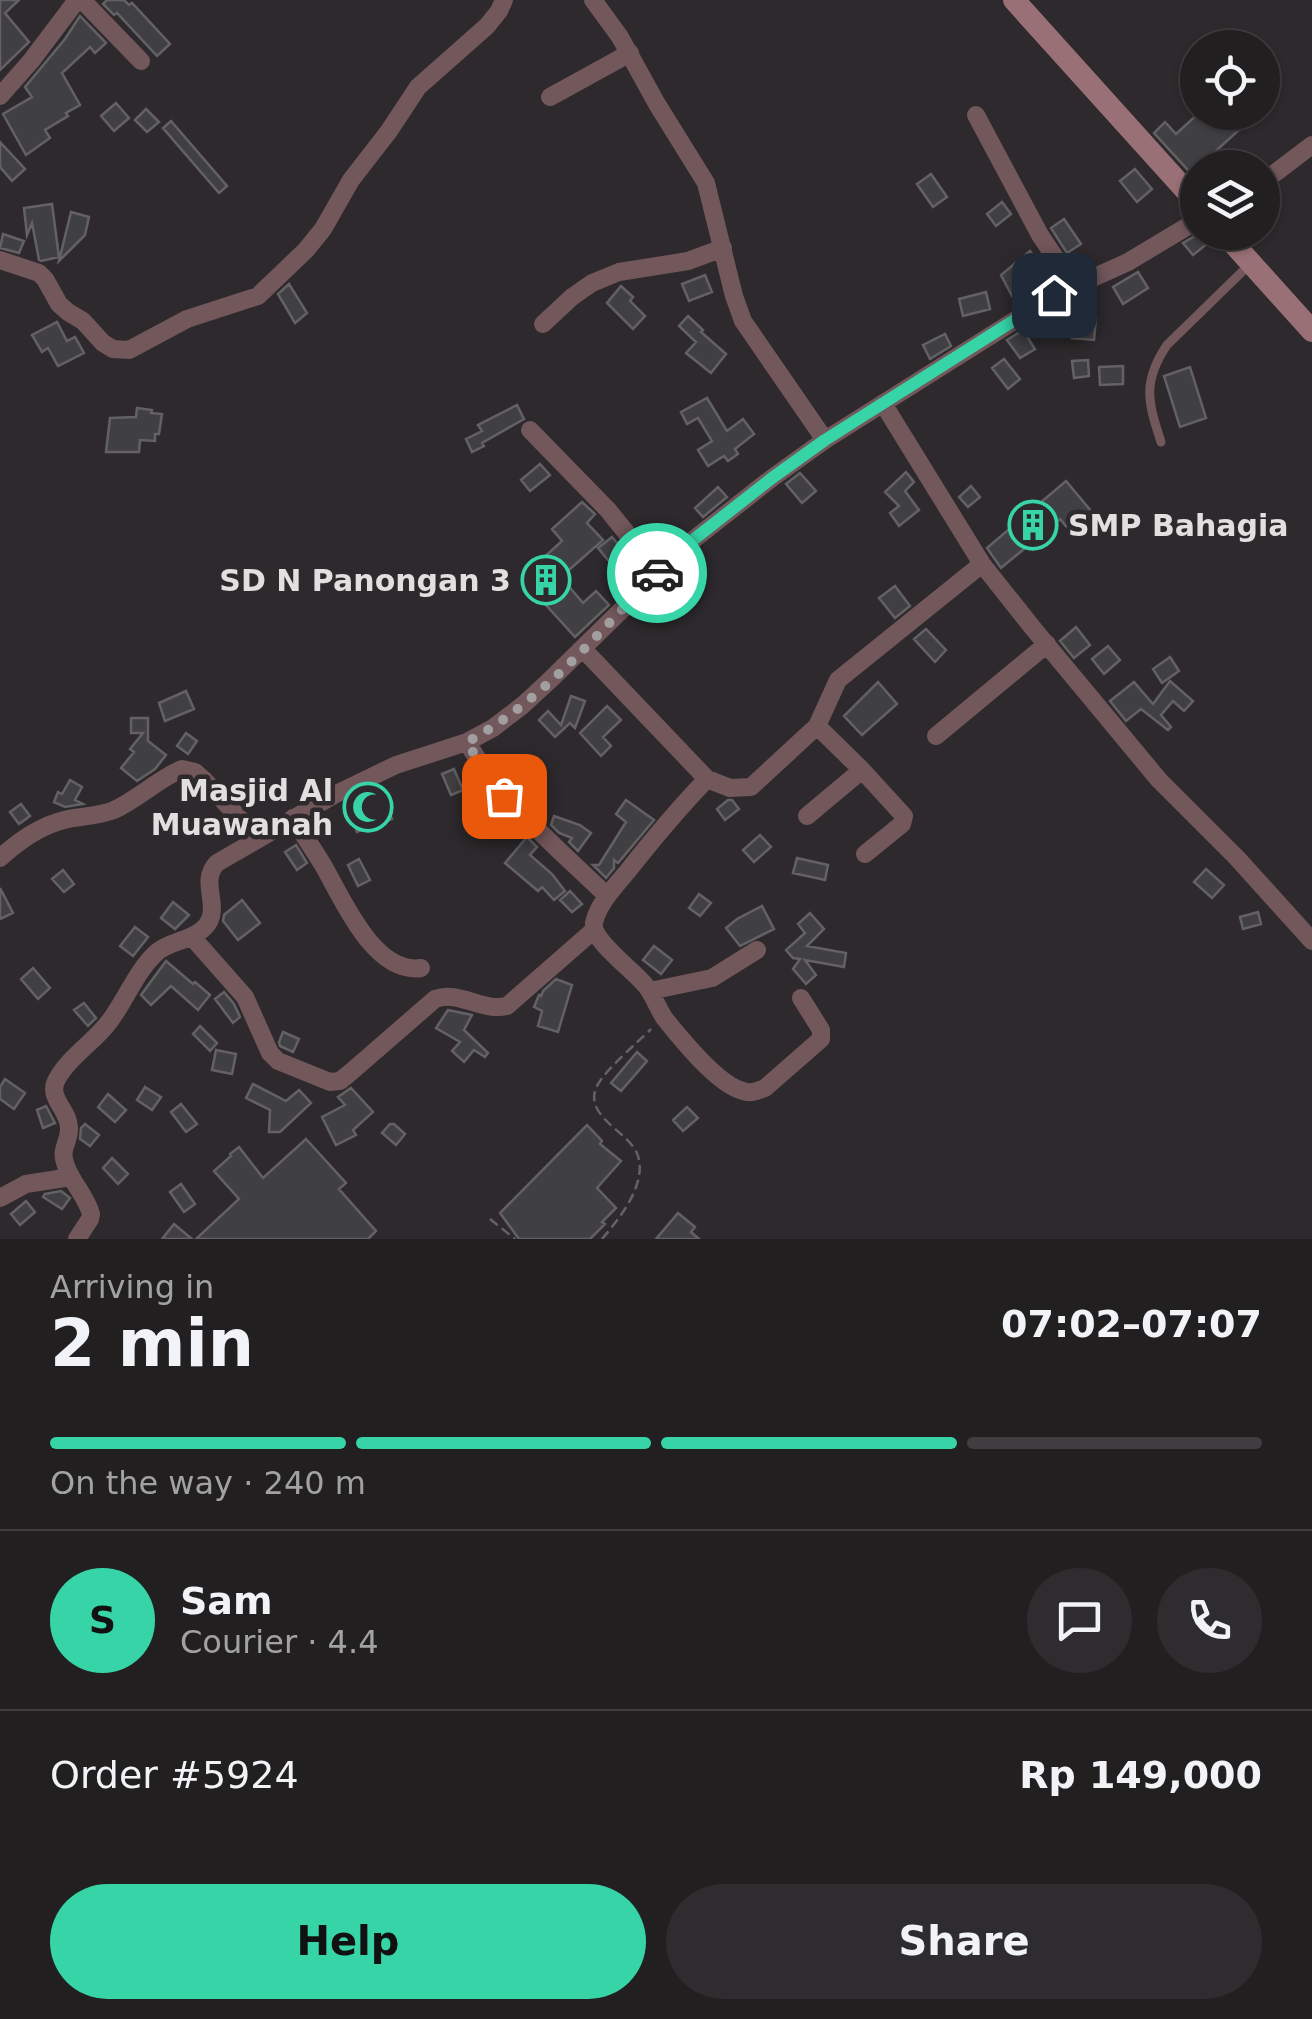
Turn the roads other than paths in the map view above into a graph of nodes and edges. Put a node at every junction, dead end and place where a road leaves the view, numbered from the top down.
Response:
1 (80, 0) edge
2 (504, 0) edge
3 (594, 0) edge
4 (1014, 0) edge
5 (630, 53) junction
6 (141, 61) dead end
7 (0, 96) edge
8 (550, 97) dead end
9 (976, 115) dead end
10 (1312, 145) edge
11 (1280, 169) edge
12 (1180, 184) edge
13 (1180, 231) edge
14 (723, 248) junction
15 (1240, 250) edge
16 (0, 260) edge
17 (1251, 263) junction
18 (1074, 286) junction
19 (543, 324) dead end
20 (1312, 331) edge
21 (884, 404) junction
22 (530, 430) dead end
23 (825, 440) junction
24 (1161, 442) dead end
25 (982, 564) junction
26 (658, 572) junction
27 (1047, 644) junction
28 (583, 648) junction
29 (817, 726) junction
30 (936, 736) dead end
31 (467, 742) junction
32 (862, 770) junction
33 (707, 779) junction
34 (807, 816) dead end
35 (293, 818) junction
36 (258, 838) junction
37 (866, 854) dead end
38 (0, 858) edge
39 (607, 896) junction
40 (594, 930) junction
41 (192, 937) junction
42 (1312, 941) edge
43 (756, 950) dead end
44 (422, 968) dead end
45 (650, 991) junction
46 (801, 998) dead end
47 (71, 1176) junction
48 (0, 1198) edge
49 (78, 1239) edge

1 - 6 street
1 - 7 street
2 - 16 street
3 - 5 street
4 - 12 main road
5 - 8 street
5 - 14 street
9 - 18 street
10 - 11 street
13 - 18 street
14 - 19 street
14 - 23 street
15 - 17 main road
17 - 20 main road
17 - 24 lane
18 - 21 street
21 - 23 street
21 - 25 street
22 - 26 street
23 - 26 street
25 - 27 street
25 - 29 street
26 - 28 street
27 - 30 street
27 - 42 street
28 - 31 street
28 - 33 street
29 - 32 street
29 - 33 street
31 - 35 street
31 - 39 street
32 - 34 street
32 - 37 street
33 - 39 street
35 - 36 street
35 - 44 street
36 - 38 street
36 - 41 street
39 - 40 street
40 - 41 street
40 - 45 street
41 - 47 street
43 - 45 street
45 - 46 street
47 - 48 street
47 - 49 street

